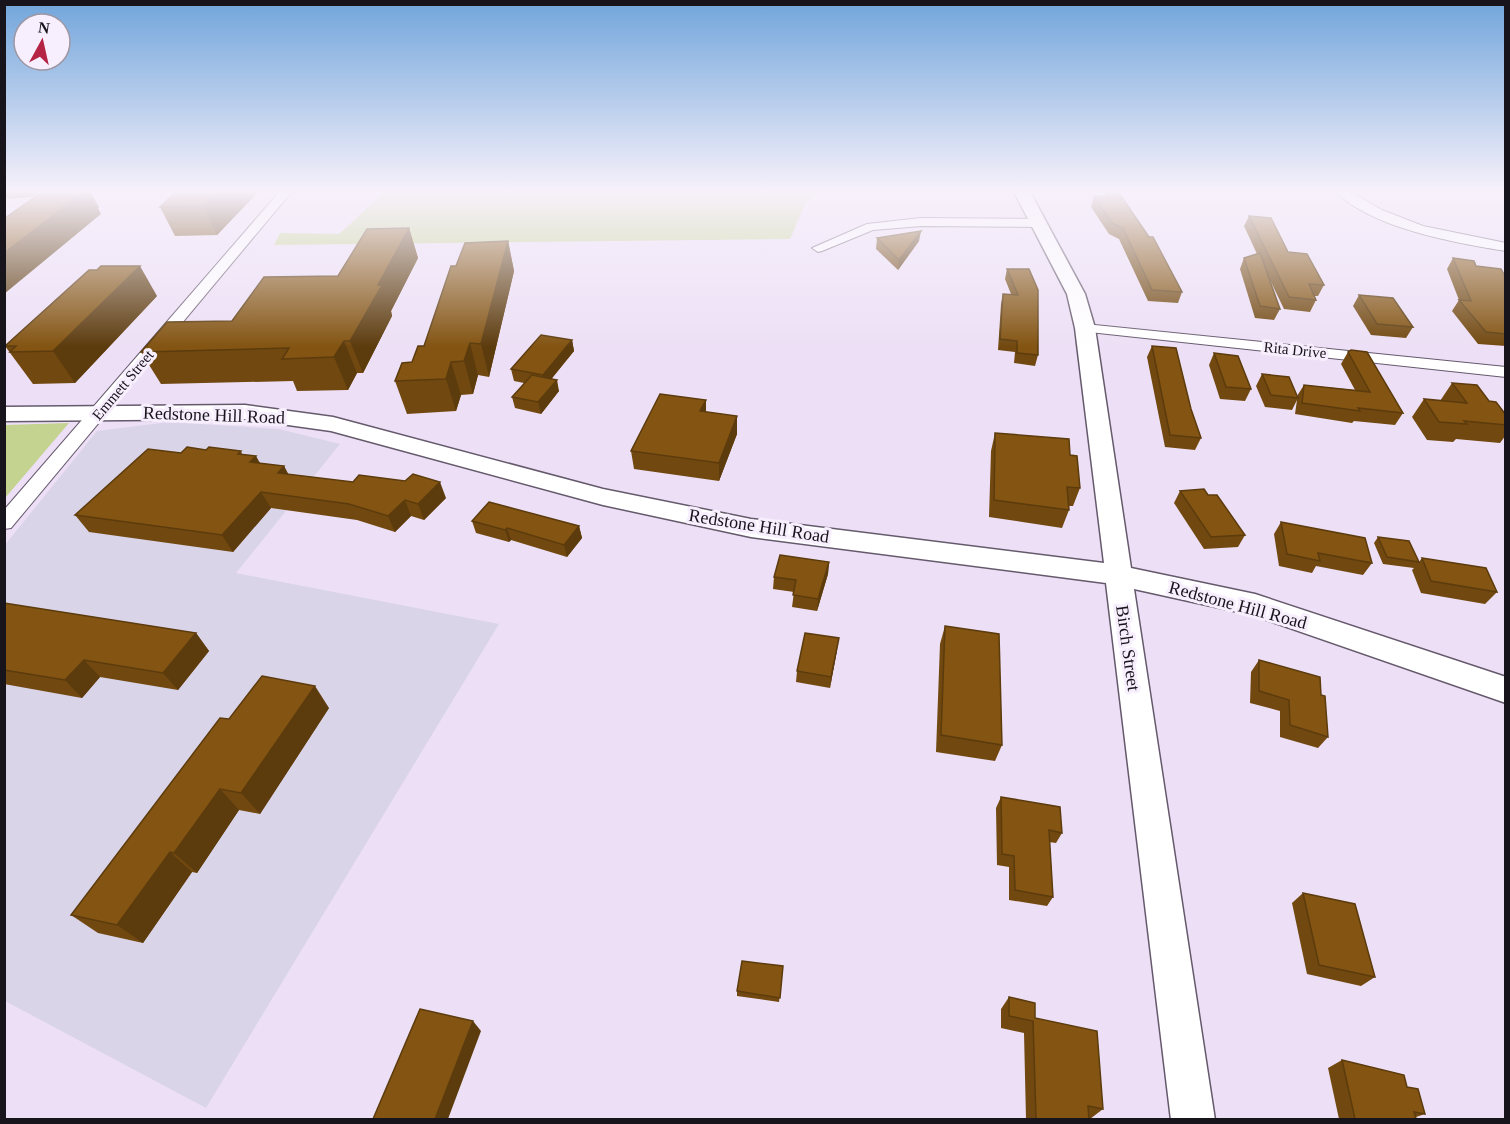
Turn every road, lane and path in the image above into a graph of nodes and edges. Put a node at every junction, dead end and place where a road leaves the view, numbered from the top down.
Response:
1 (243, 242) edge
2 (832, 242) edge
3 (1048, 242) edge
4 (1470, 242) edge
5 (1506, 247) edge
6 (818, 248) dead end
7 (1085, 328) junction
8 (1506, 372) edge
9 (100, 412) junction
10 (4, 414) edge
11 (4, 523) edge
12 (1118, 575) junction
13 (1506, 690) edge
14 (1193, 1119) edge

1 - 9 street, Emmett Street
2 - 6 street
3 - 7 main road, Birch Street
4 - 5 street
7 - 8 street, Rita Drive
7 - 12 main road, Birch Street
9 - 10 main road, Redstone Hill Road
9 - 11 street, Emmett Street
9 - 12 main road, Redstone Hill Road
12 - 13 main road, Redstone Hill Road
12 - 14 main road, Birch Street

